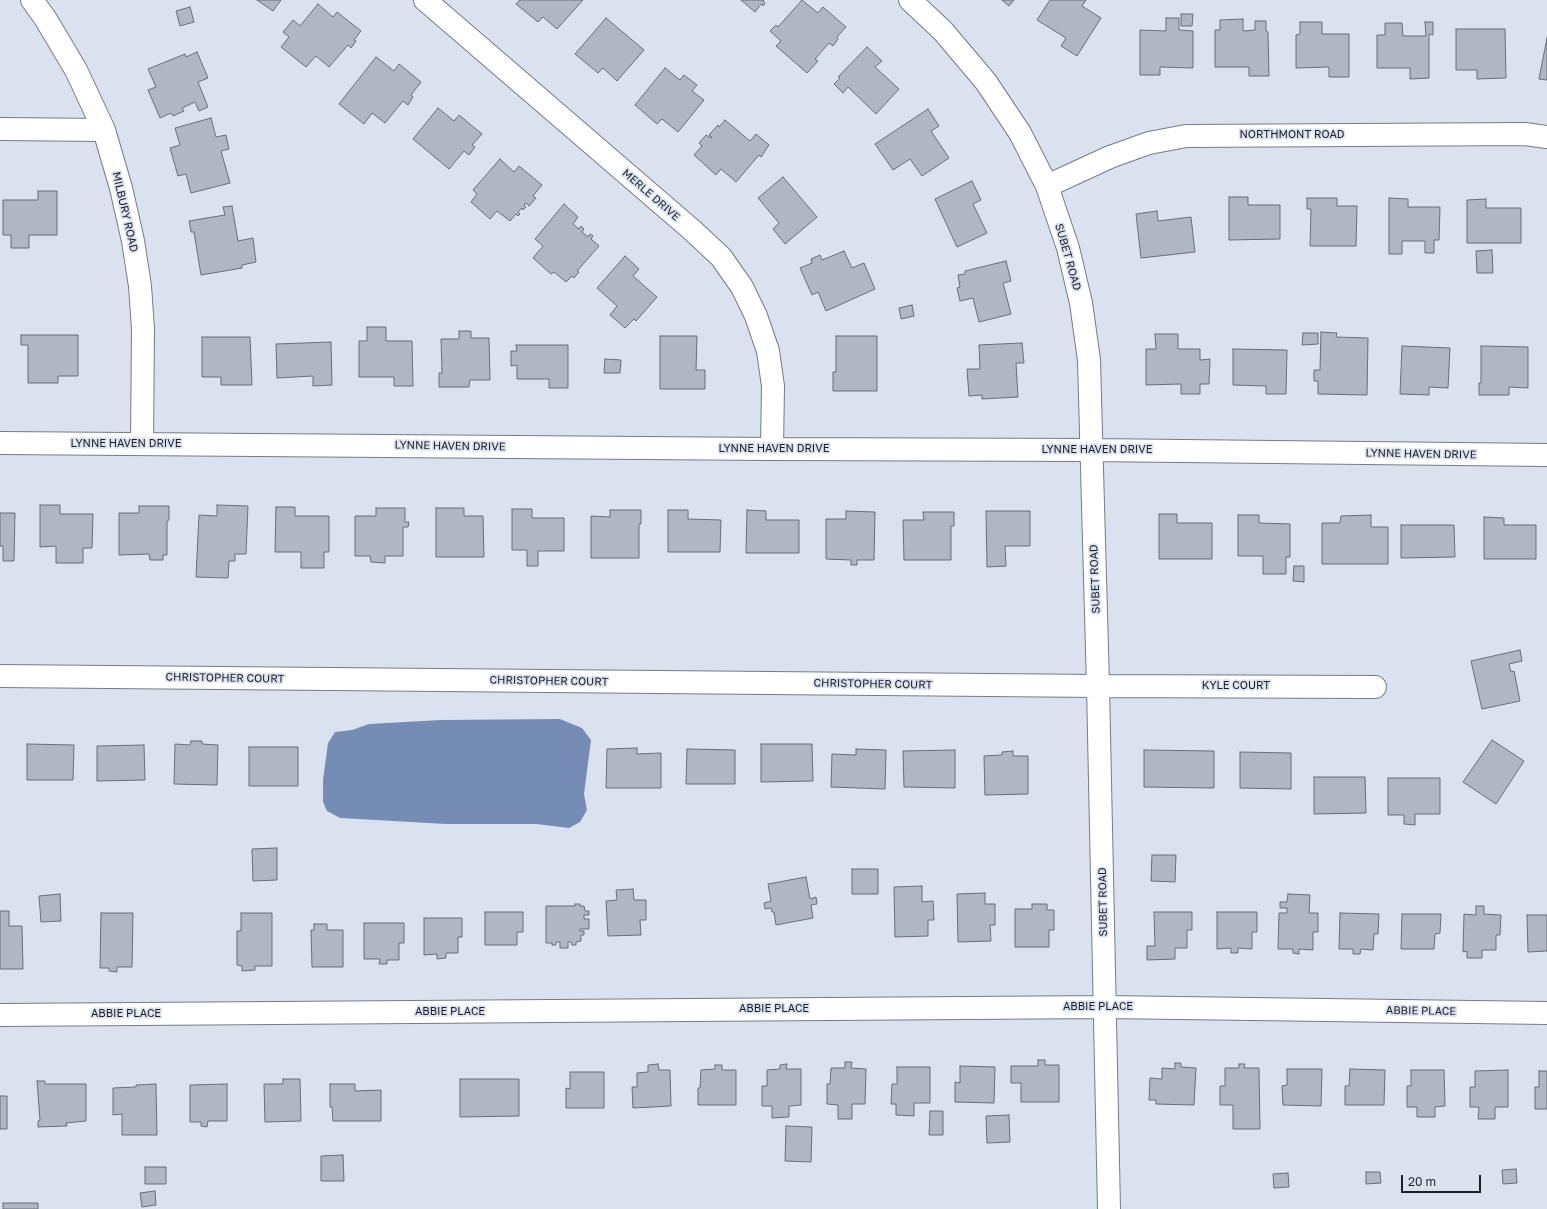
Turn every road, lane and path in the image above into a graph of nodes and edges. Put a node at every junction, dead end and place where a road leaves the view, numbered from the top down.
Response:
1 (32, 0) edge
2 (425, 0) edge
3 (910, 0) edge
4 (0, 129) edge
5 (104, 130) junction
6 (1547, 137) edge
7 (1047, 186) junction
8 (0, 443) edge
9 (142, 444) junction
10 (772, 449) junction
11 (1091, 450) junction
12 (1547, 455) edge
13 (0, 676) edge
14 (1098, 686) junction
15 (1375, 687) dead end
16 (1105, 1007) junction
17 (1547, 1013) edge
18 (0, 1016) edge
19 (1109, 1209) edge

1 - 5 street, MILBURY ROAD
2 - 10 street, MERLE DRIVE
3 - 7 street, SUBET ROAD
4 - 5 street
5 - 9 street, MILBURY ROAD
6 - 7 street, NORTHMONT ROAD
7 - 11 street, SUBET ROAD
8 - 9 street, LYNNE HAVEN DRIVE
9 - 10 street, LYNNE HAVEN DRIVE
10 - 11 street, LYNNE HAVEN DRIVE
11 - 12 street, LYNNE HAVEN DRIVE
11 - 14 street, SUBET ROAD
13 - 14 street, CHRISTOPHER COURT
14 - 15 street, KYLE COURT
14 - 16 street, SUBET ROAD
16 - 17 street, ABBIE PLACE
16 - 18 street, ABBIE PLACE
16 - 19 street, SUBET ROAD

